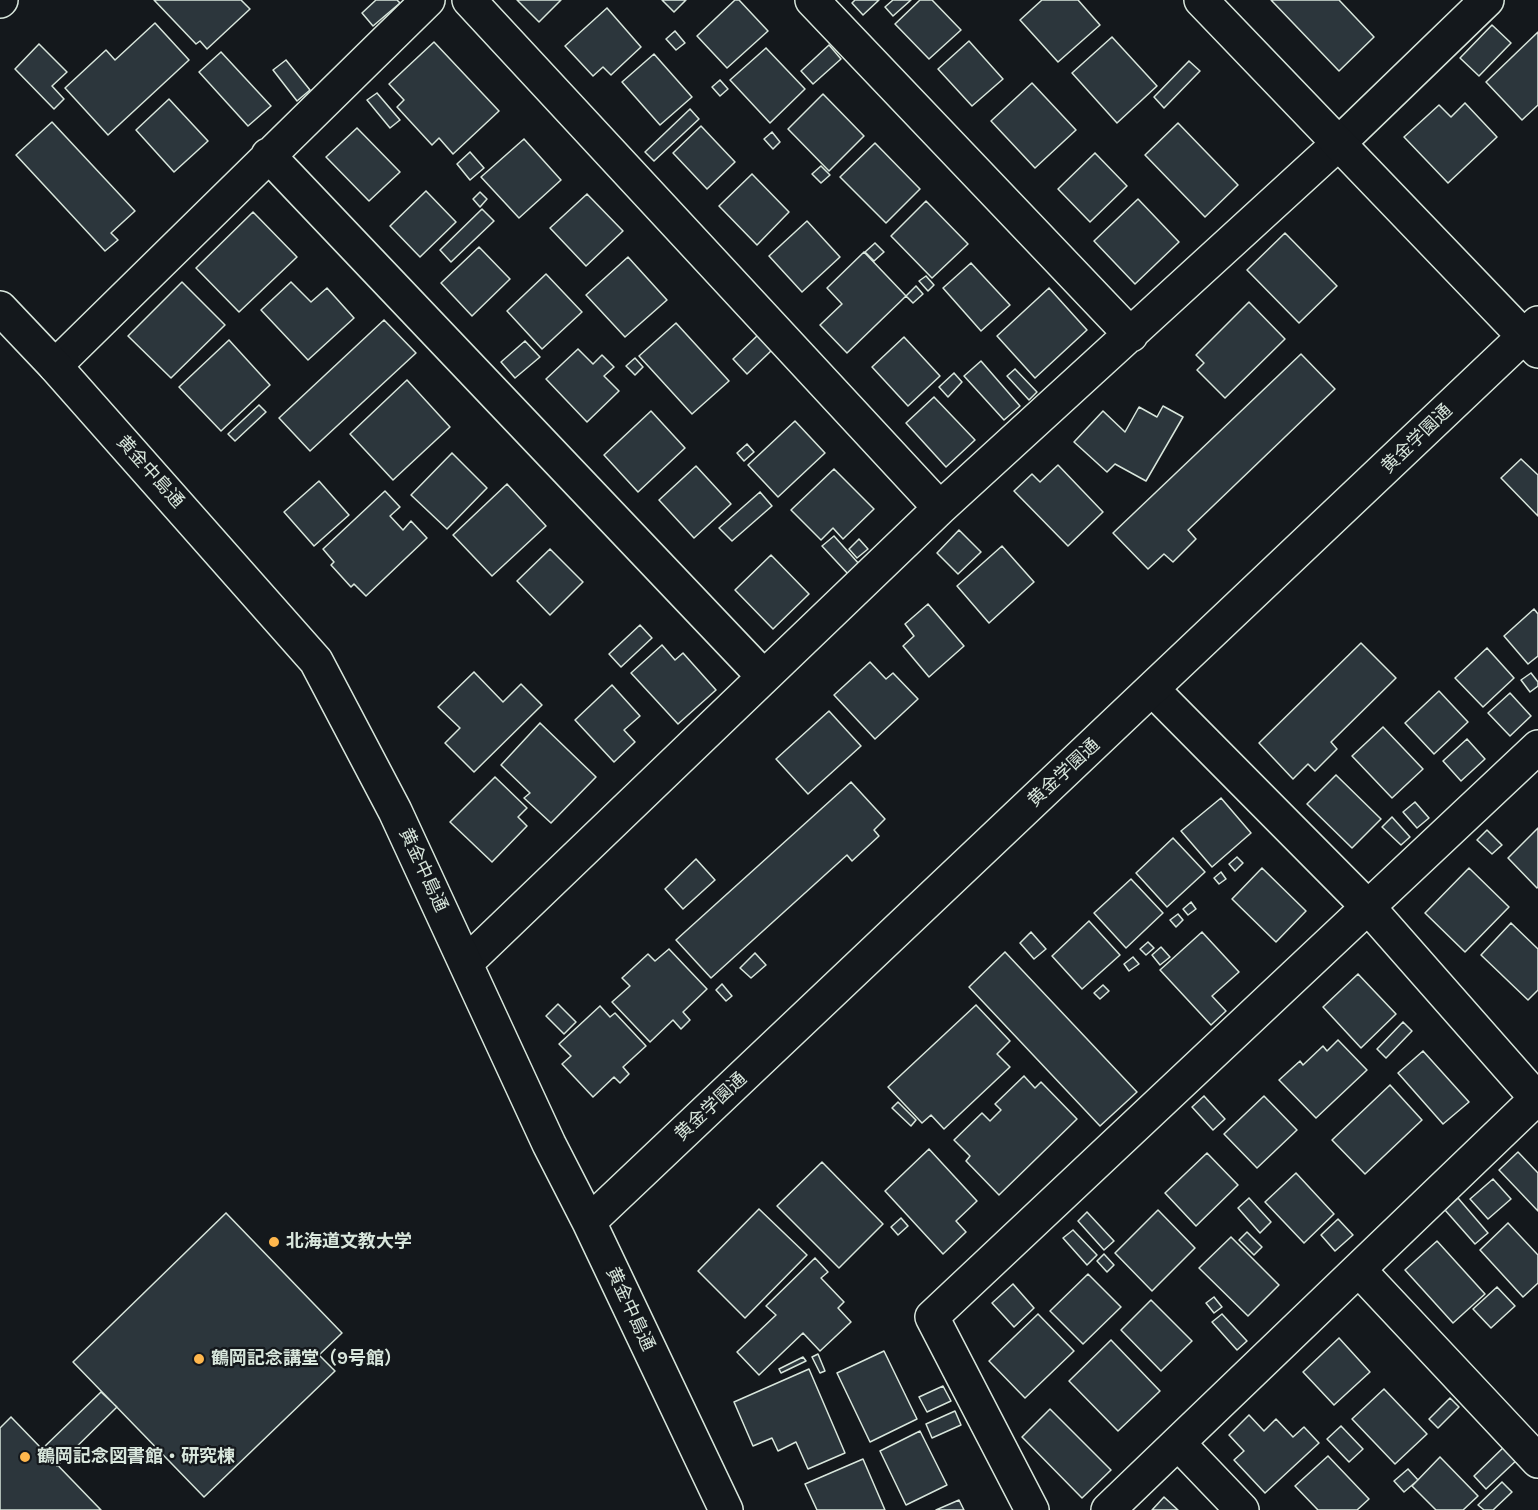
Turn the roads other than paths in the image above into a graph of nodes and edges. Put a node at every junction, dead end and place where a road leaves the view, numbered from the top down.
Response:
1 (428, 0) edge
2 (469, 0) edge
3 (812, 0) edge
4 (1201, 0) edge
5 (1487, 0) edge
6 (1339, 144) junction
7 (268, 155) junction
8 (0, 308) edge
9 (1131, 335) junction
10 (1533, 337) edge
11 (55, 366) junction
12 (940, 508) junction
13 (764, 678) junction
14 (1153, 690) junction
15 (1538, 747) edge
16 (1369, 908) junction
17 (466, 963) junction
18 (1537, 1099) edge
19 (589, 1222) junction
20 (1359, 1270) junction
21 (1178, 1443) junction
22 (1538, 1461) edge
23 (726, 1510) edge
24 (1032, 1510) edge
25 (1108, 1510) edge
26 (1242, 1510) edge

1 - 7 street
2 - 12 street
3 - 9 street
4 - 6 street
5 - 6 street
6 - 9 street
6 - 10 street
7 - 11 street
7 - 13 street
8 - 11 street, 黄金中島通
9 - 12 street
10 - 14 street, 黄金学園通
11 - 17 street, 黄金中島通
12 - 13 street
13 - 17 street
14 - 16 street
14 - 19 street, 黄金学園通
15 - 16 street
16 - 18 street
16 - 24 street
17 - 19 street, 黄金中島通
18 - 20 street
19 - 23 street, 黄金中島通
20 - 21 street
20 - 22 street
21 - 25 street
21 - 26 street

